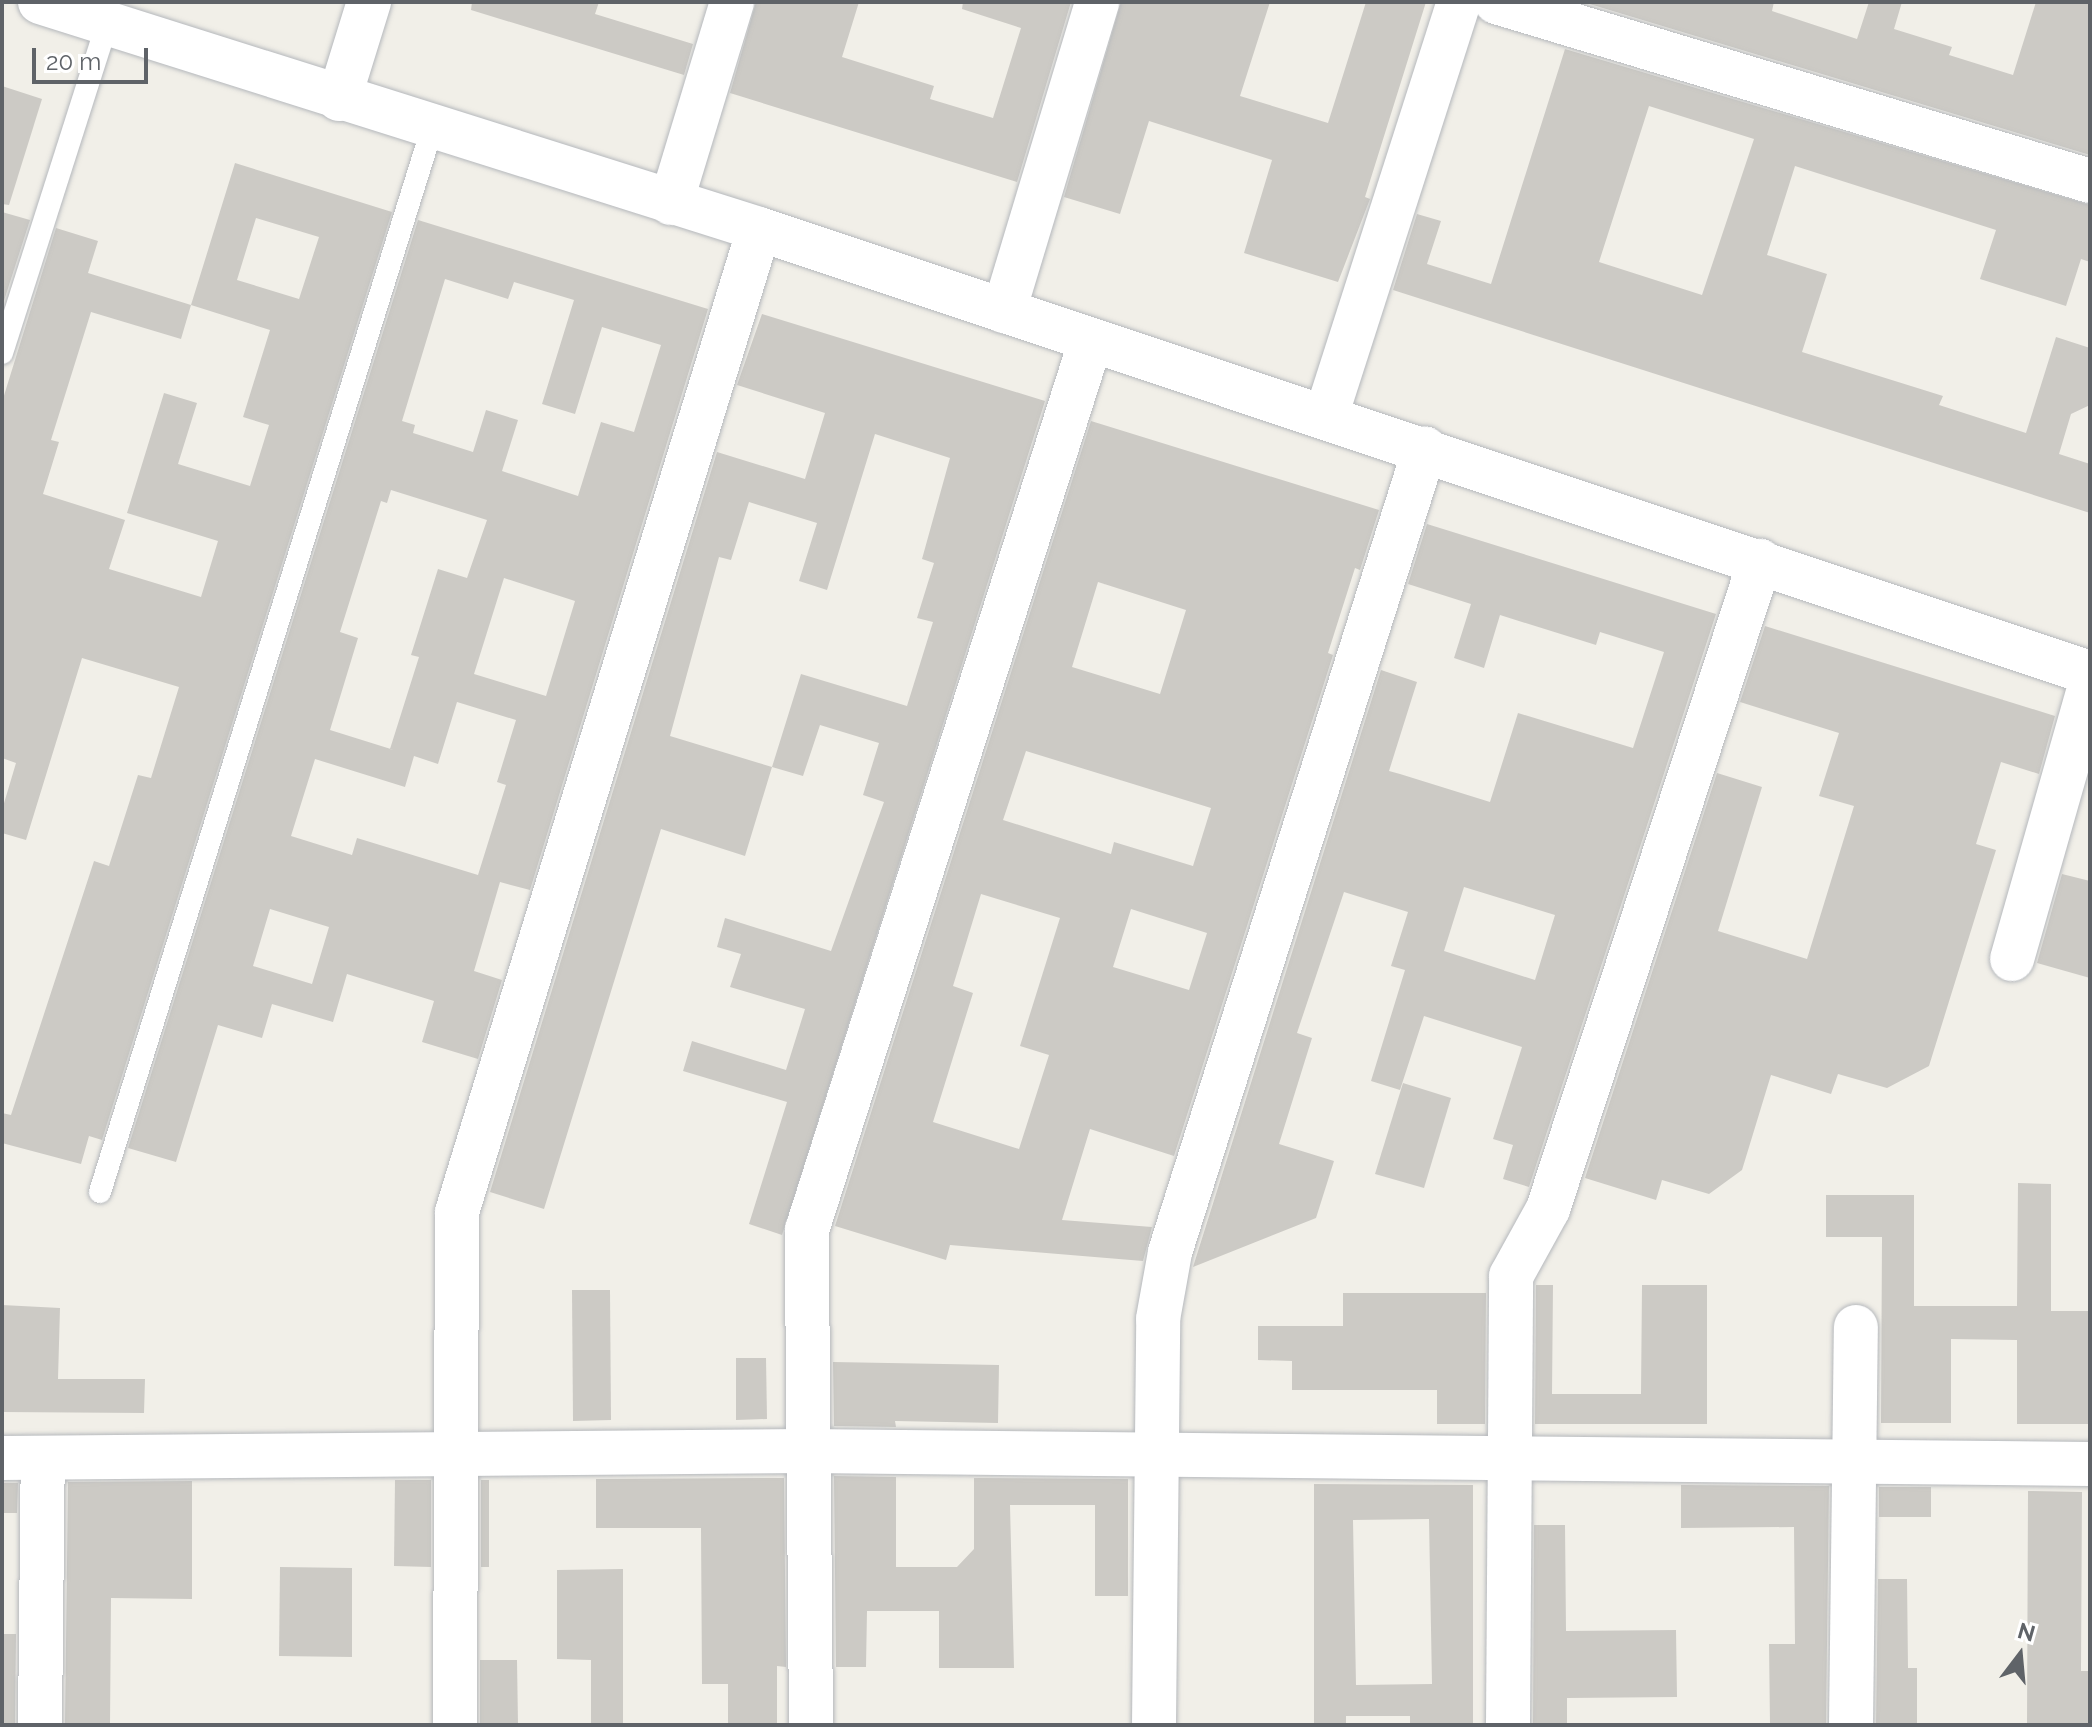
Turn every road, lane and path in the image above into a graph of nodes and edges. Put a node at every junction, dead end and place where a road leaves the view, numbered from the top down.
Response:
1 (40, 2) edge
2 (369, 2) edge
3 (732, 2) edge
4 (1097, 2) edge
5 (1459, 2) edge
6 (1496, 2) edge
7 (107, 23) junction
8 (339, 99) junction
9 (432, 129) junction
10 (2090, 181) edge
11 (671, 203) junction
12 (759, 229) junction
13 (1004, 311) junction
14 (1091, 340) junction
15 (2, 353) edge
16 (1326, 416) junction
17 (1425, 448) junction
18 (1760, 561) junction
19 (2090, 673) edge
20 (2090, 686) edge
21 (2012, 959) dead end
22 (100, 1192) dead end
23 (1856, 1327) dead end
24 (805, 1451) junction
25 (454, 1453) junction
26 (1155, 1455) junction
27 (1506, 1455) junction
28 (22, 1458) edge
29 (1852, 1462) junction
30 (2090, 1464) edge
31 (40, 1725) edge
32 (455, 1725) edge
33 (811, 1725) edge
34 (1154, 1725) edge
35 (1508, 1725) edge
36 (1851, 1725) edge

1 - 7 street
2 - 8 street
3 - 11 street
4 - 13 street
5 - 16 street
6 - 10 street
7 - 8 street
7 - 15 lane
8 - 9 street
9 - 11 street
9 - 22 lane
11 - 12 street
12 - 13 street
12 - 25 street
13 - 14 street
14 - 16 street
14 - 24 street
16 - 17 street
17 - 18 street
17 - 26 street
18 - 19 street
18 - 27 street
20 - 21 street
23 - 29 street
24 - 25 street
24 - 26 street
24 - 33 street
25 - 28 street
25 - 32 street
26 - 27 street
26 - 34 street
27 - 29 street
27 - 35 street
28 - 31 street
29 - 30 street
29 - 36 street

